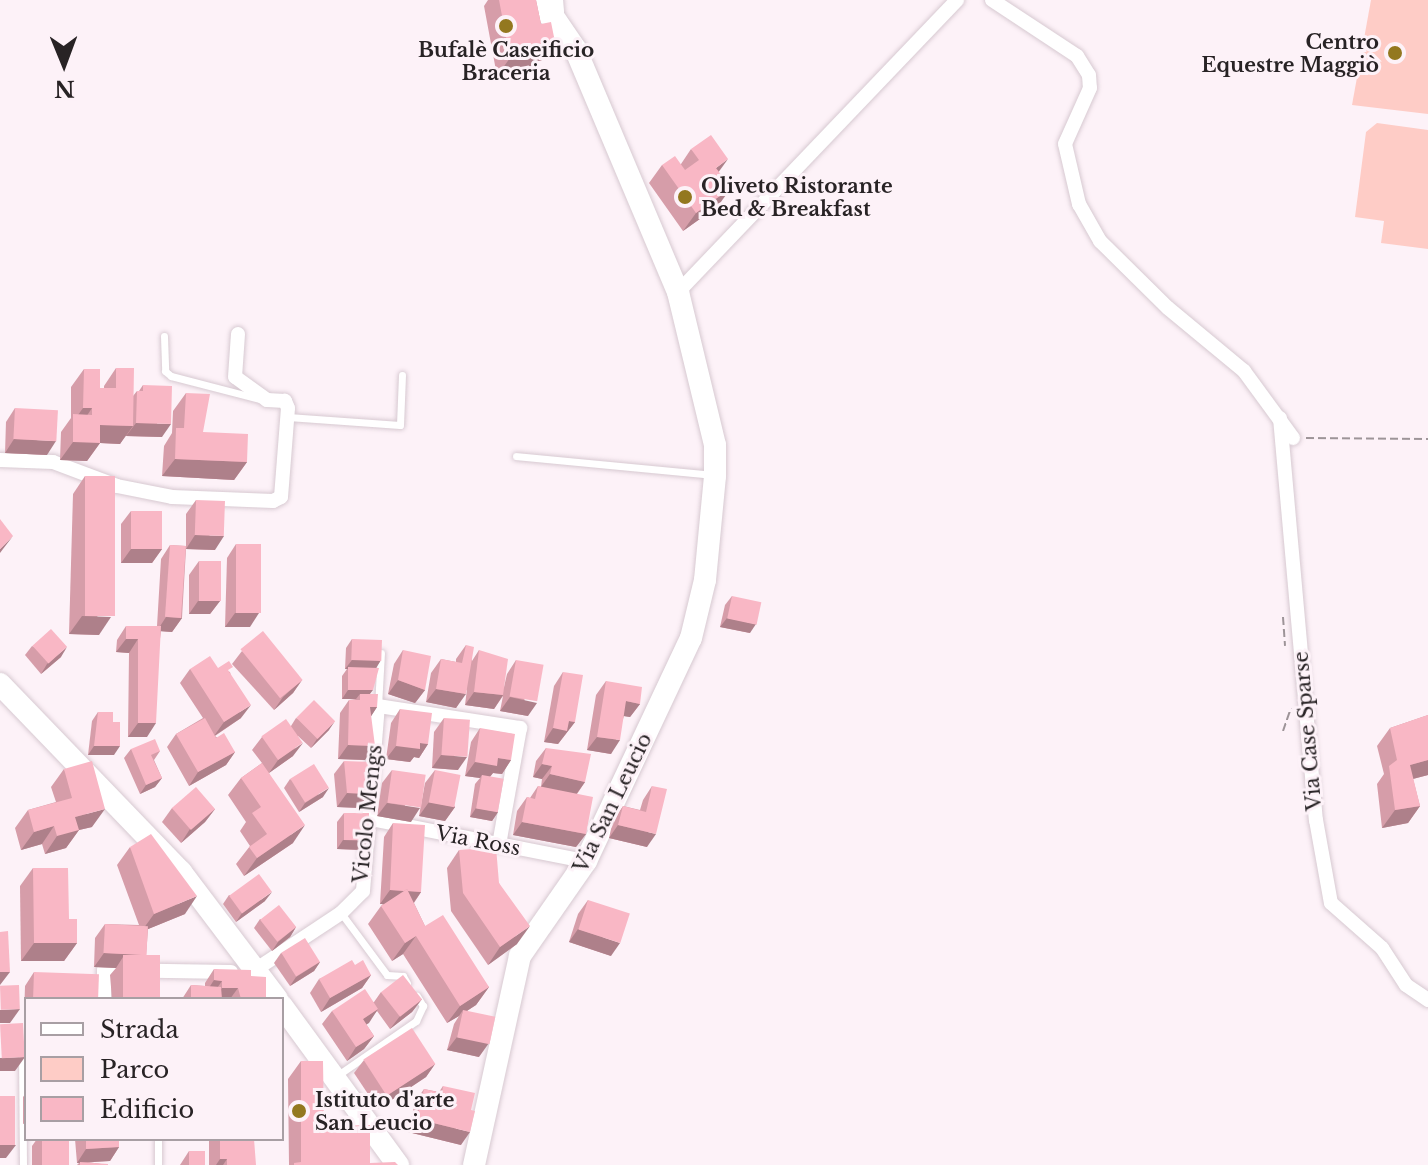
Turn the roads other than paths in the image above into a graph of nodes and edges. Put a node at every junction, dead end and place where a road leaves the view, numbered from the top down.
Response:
1 (957, 0) edge
2 (992, 0) edge
3 (547, 4) edge
4 (678, 292) junction
5 (238, 334) dead end
6 (164, 336) dead end
7 (402, 375) dead end
8 (267, 400) junction
9 (288, 417) junction
10 (1280, 418) junction
11 (1293, 438) road end
12 (516, 456) dead end
13 (0, 460) edge
14 (715, 476) junction
15 (381, 653) edge
16 (5, 695) edge
17 (378, 706) junction
18 (371, 819) junction
19 (499, 845) junction
20 (586, 861) junction
21 (341, 913) junction
22 (257, 972) junction
23 (104, 997) edge
24 (276, 997) edge
25 (1428, 1000) edge
26 (284, 1009) edge
27 (22, 1032) edge
28 (335, 1077) junction
29 (158, 1141) edge
30 (23, 1165) edge
31 (158, 1165) edge
32 (398, 1165) edge
33 (474, 1165) edge

1 - 4 street
2 - 10 street
3 - 4 street, Via San Leucio
4 - 14 street, Via San Leucio
5 - 8 street
6 - 8 lane
7 - 9 lane
8 - 9 street
9 - 13 street
10 - 11 street
10 - 25 street, Via Case Sparse
12 - 14 lane
14 - 20 street, Via San Leucio
15 - 17 lane, Vicolo Mengs
16 - 22 street
17 - 18 street, Vicolo Mengs
17 - 19 street
18 - 19 street, Via Ross
18 - 21 street, Vicolo Mengs
19 - 20 street, Via Ross
20 - 33 street, Via San Leucio
21 - 22 street, Vicolo Mengs
21 - 28 lane
22 - 23 street
22 - 24 street
26 - 28 street
27 - 30 lane
28 - 32 street
29 - 31 lane

